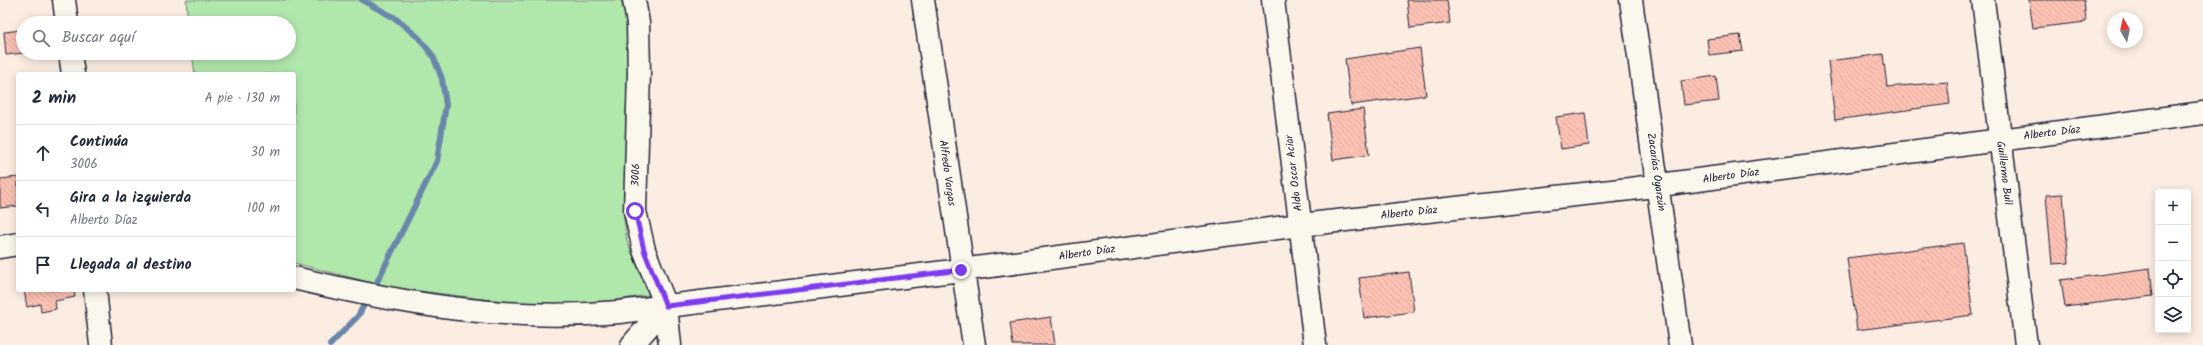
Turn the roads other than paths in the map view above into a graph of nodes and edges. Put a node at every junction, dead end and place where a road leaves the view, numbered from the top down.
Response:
1 (64, 0) edge
2 (634, 0) edge
3 (923, 0) edge
4 (1273, 0) edge
5 (1631, 0) edge
6 (1983, 0) edge
7 (66, 16) edge
8 (71, 60) edge
9 (72, 72) edge
10 (2203, 113) edge
11 (2000, 140) junction
12 (1658, 186) junction
13 (1300, 225) junction
14 (16, 244) edge
15 (0, 247) edge
16 (961, 270) junction
17 (296, 278) edge
18 (95, 292) edge
19 (666, 306) junction
20 (101, 345) edge
21 (632, 345) edge
22 (670, 345) edge
23 (974, 345) edge
24 (1315, 345) edge
25 (1680, 345) edge
26 (2026, 345) edge

1 - 7 street
2 - 19 street, 3006
3 - 16 street, Alfredo Vargas
4 - 13 street, Aldo Oscar Aciar
5 - 12 street, Zacarías Oyarzún
6 - 11 street, Guillermo Bull
8 - 9 street
10 - 11 street, Alberto Díaz
11 - 12 street, Alberto Díaz
11 - 26 street, Guillermo Bull
12 - 13 street, Alberto Díaz
12 - 25 street, Zacarías Oyarzún
13 - 16 street, Alberto Díaz
13 - 24 street, Aldo Oscar Aciar
14 - 15 street
16 - 19 street, Alberto Díaz
16 - 23 street, Alfredo Vargas
17 - 19 street, Alberto Díaz
18 - 20 street
19 - 21 street
19 - 22 street, 3006

